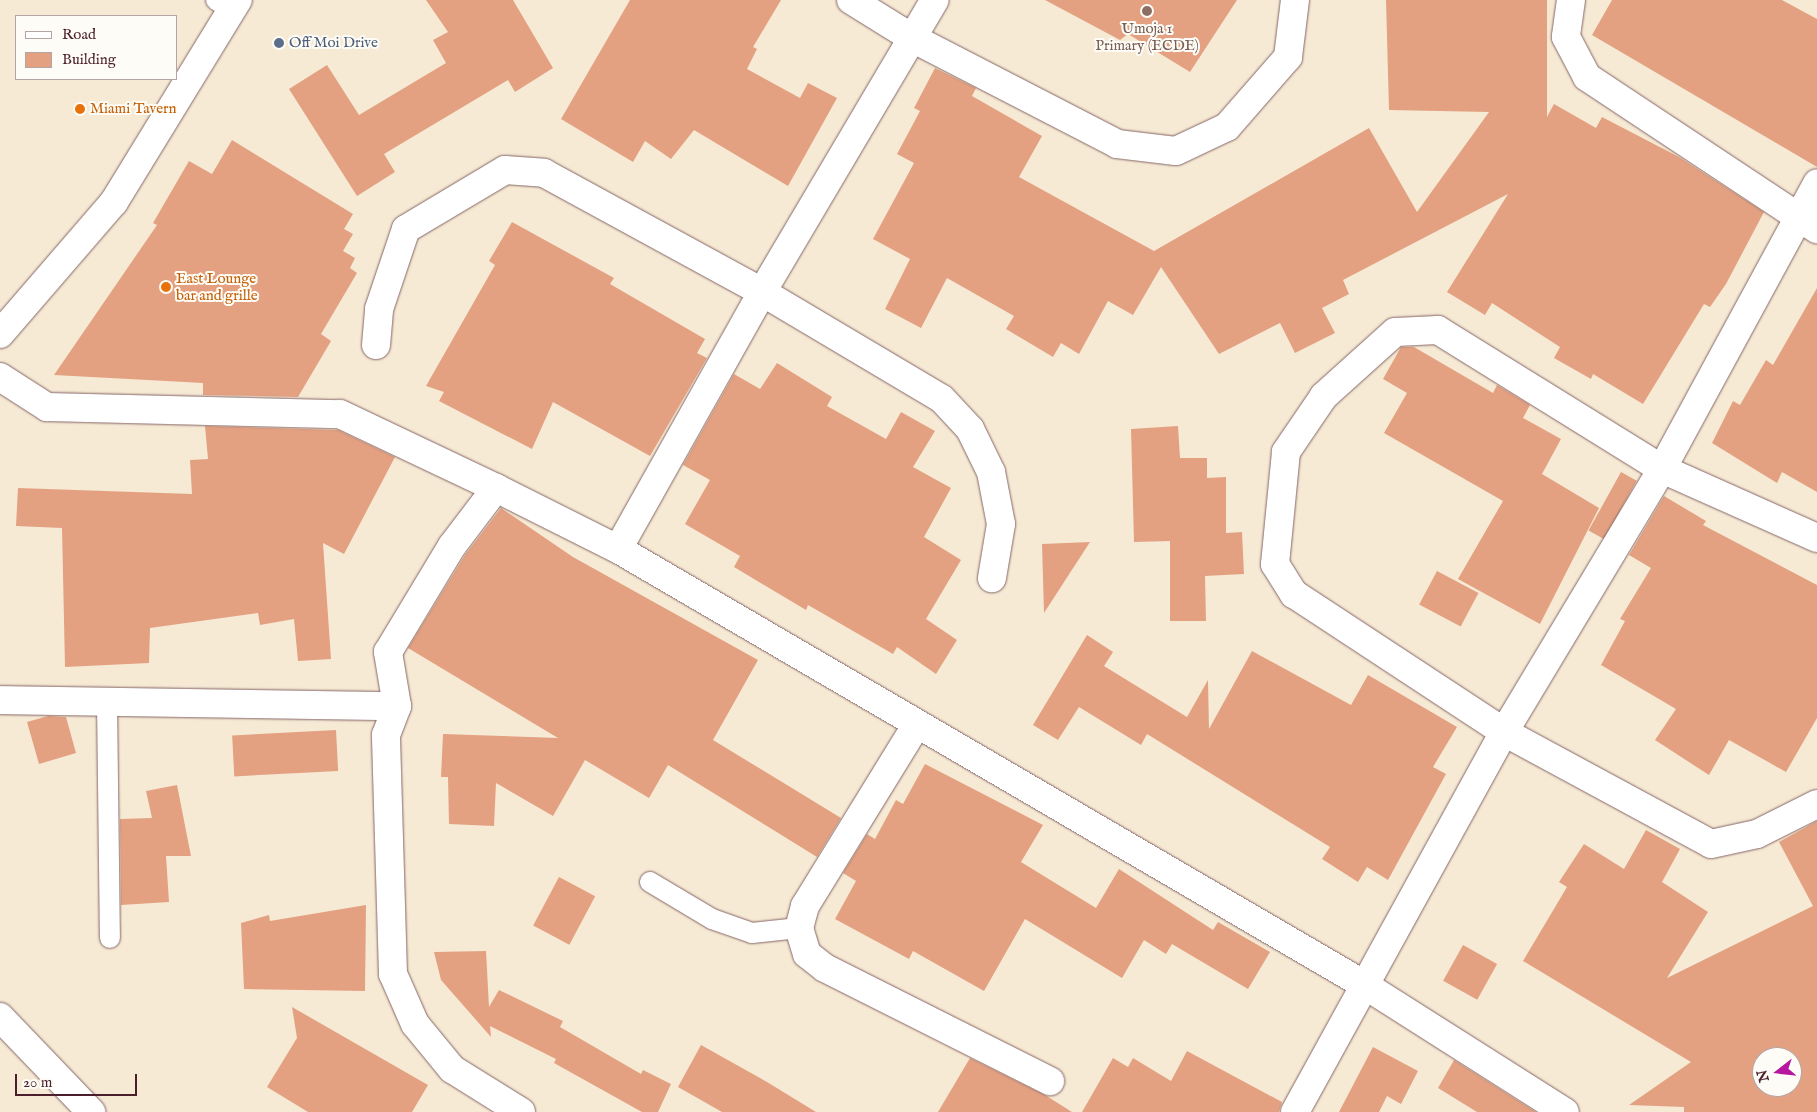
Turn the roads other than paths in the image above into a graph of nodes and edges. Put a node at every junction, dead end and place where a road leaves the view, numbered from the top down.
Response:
1 (851, 0) edge
2 (935, 0) edge
3 (1295, 0) edge
4 (1571, 0) edge
5 (228, 3) edge
6 (914, 39) junction
7 (1817, 183) edge
8 (1806, 224) edge
9 (762, 292) junction
10 (0, 334) edge
11 (376, 345) dead end
12 (0, 377) edge
13 (1662, 469) junction
14 (496, 488) junction
15 (1817, 538) edge
16 (618, 549) junction
17 (992, 578) dead end
18 (0, 700) edge
19 (107, 701) junction
20 (398, 706) junction
21 (917, 724) junction
22 (1504, 732) junction
23 (1817, 804) edge
24 (650, 882) dead end
25 (799, 928) junction
26 (110, 938) dead end
27 (1363, 984) junction
28 (0, 1017) edge
29 (1050, 1081) dead end
30 (90, 1112) edge
31 (521, 1112) edge
32 (1295, 1112) edge
33 (1565, 1112) edge

1 - 6 main road
2 - 6 main road
3 - 6 main road
4 - 8 main road
5 - 10 main road
6 - 9 main road
7 - 8 main road
8 - 13 main road
9 - 11 main road
9 - 16 main road
9 - 17 main road
12 - 14 main road
13 - 15 main road
13 - 22 main road
13 - 22 main road
14 - 16 main road
14 - 20 main road
16 - 21 main road
18 - 19 main road
19 - 20 main road
19 - 26 lane
20 - 31 main road
21 - 25 main road
21 - 27 main road
22 - 23 main road
22 - 27 main road
24 - 25 lane
25 - 29 main road
27 - 32 main road
27 - 33 main road
28 - 30 main road

